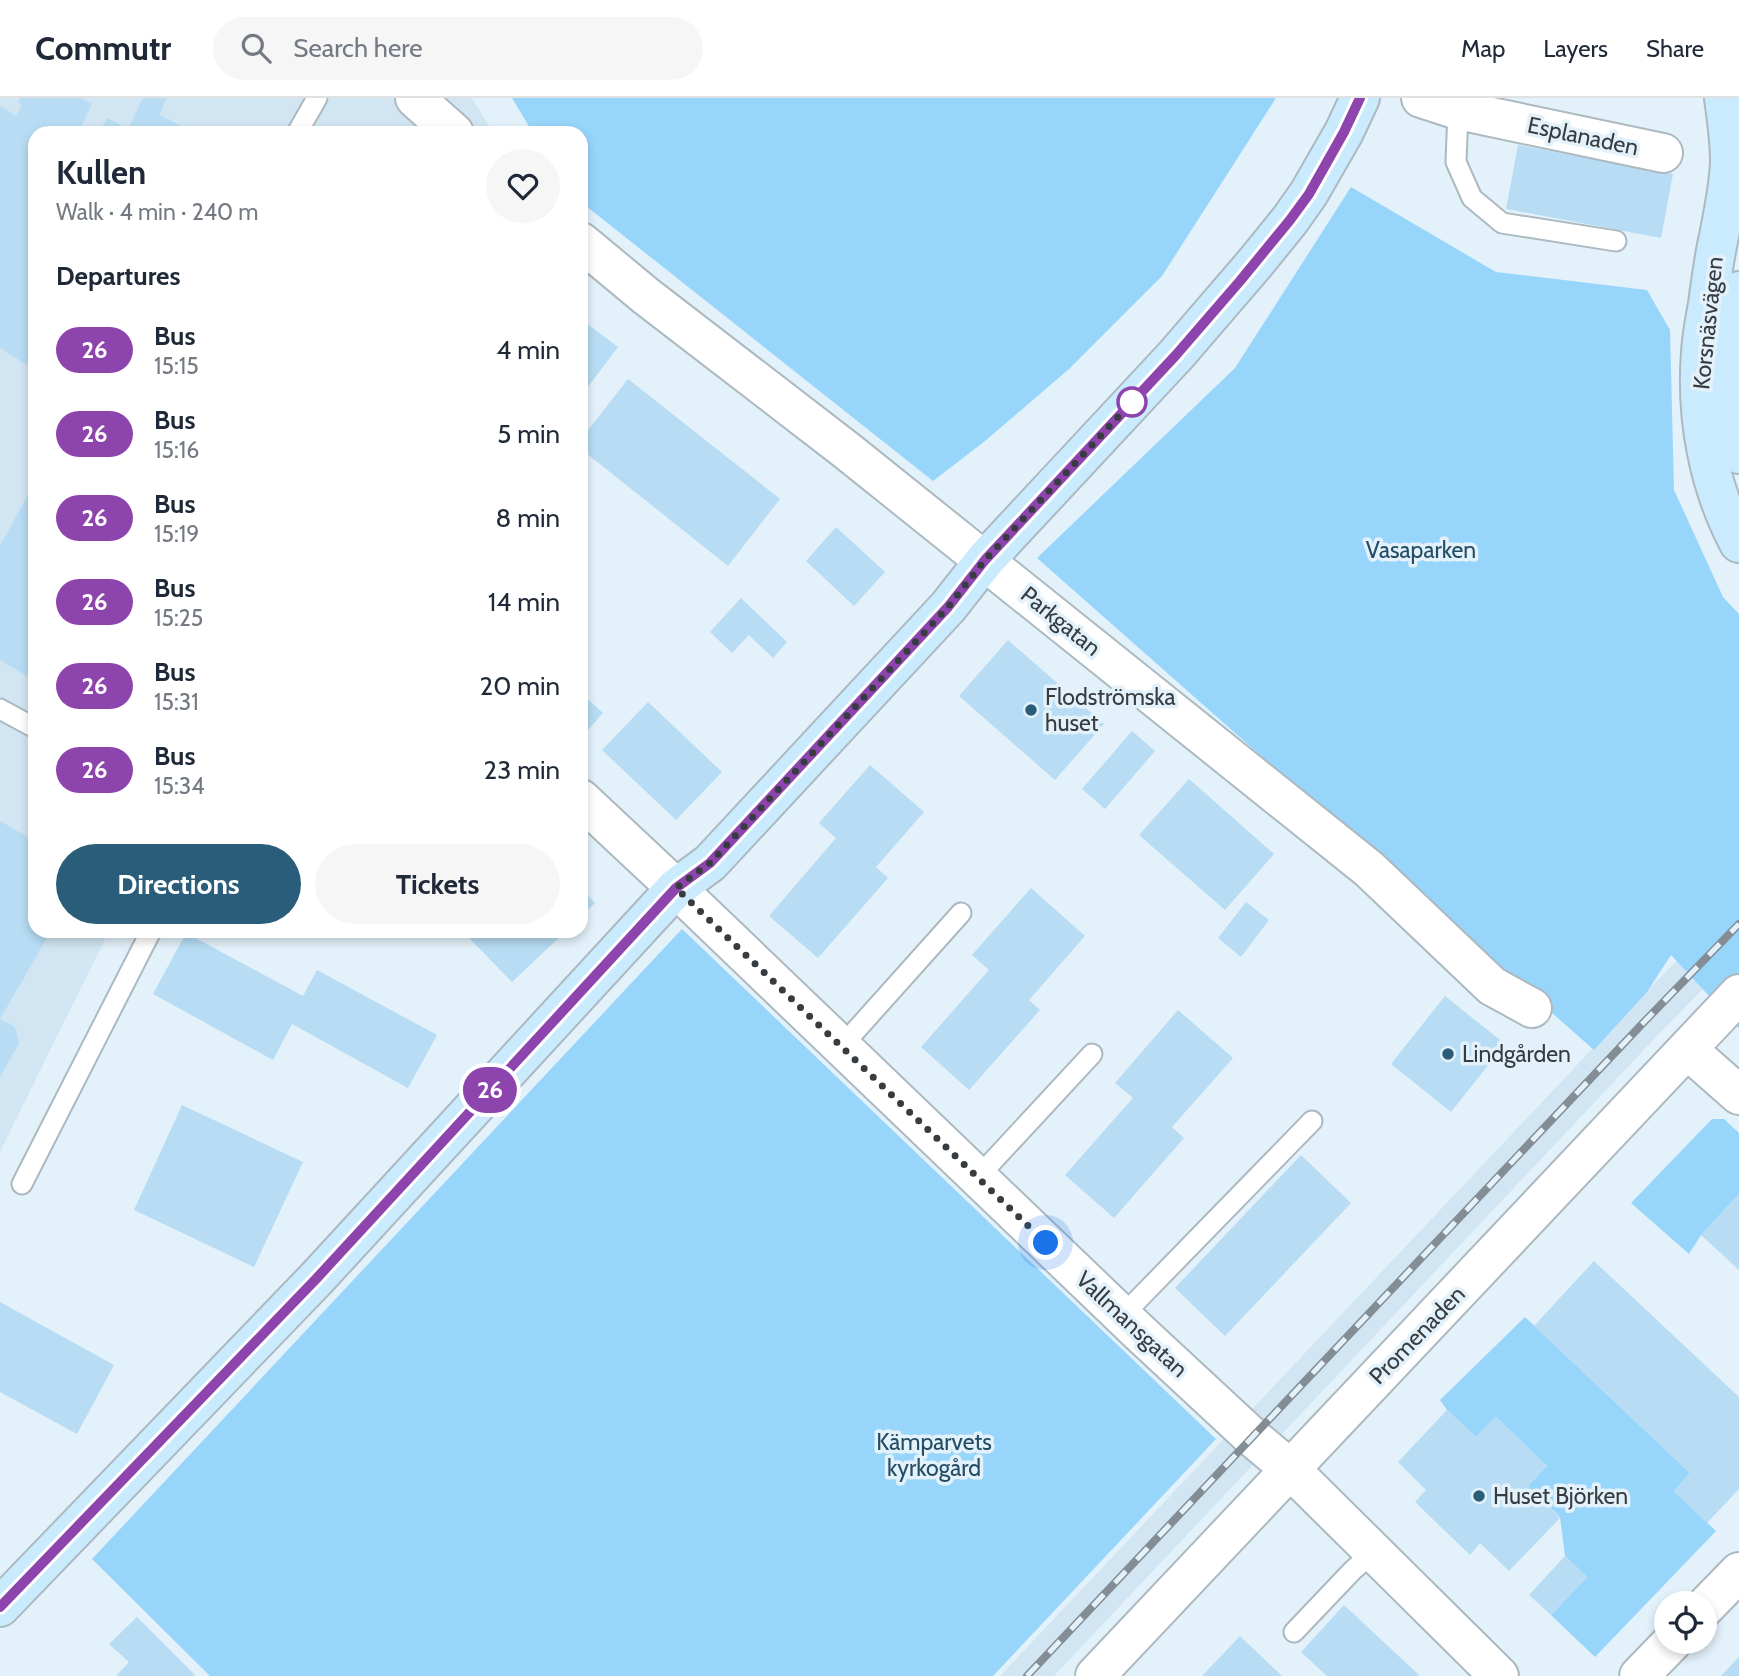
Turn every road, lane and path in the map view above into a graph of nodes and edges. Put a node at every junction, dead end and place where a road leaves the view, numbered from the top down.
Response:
1 (317, 98) edge
2 (415, 98) edge
3 (1360, 98) edge
4 (1421, 98) edge
5 (1724, 98) edge
6 (1473, 107) edge
7 (301, 126) edge
8 (446, 126) edge
9 (1663, 153) dead end
10 (1616, 242) dead end
11 (588, 248) edge
12 (1739, 291) edge
13 (1739, 454) edge
14 (1739, 542) edge
15 (985, 560) junction
16 (0, 709) edge
17 (28, 724) edge
18 (588, 806) edge
19 (676, 888) junction
20 (961, 913) dead end
21 (147, 938) edge
22 (1732, 1002) edge
23 (1532, 1008) dead end
24 (841, 1046) junction
25 (1688, 1050) junction
26 (1092, 1054) dead end
27 (1739, 1096) edge
28 (1312, 1121) dead end
29 (978, 1177) junction
30 (22, 1184) dead end
31 (1122, 1316) junction
32 (1289, 1468) junction
33 (1374, 1552) junction
34 (1739, 1572) edge
35 (1717, 1595) edge
36 (0, 1607) edge
37 (1294, 1632) dead end
38 (1660, 1654) edge
39 (1095, 1676) edge
40 (1499, 1676) edge
41 (1639, 1676) edge

1 - 7 lane
2 - 8 street
3 - 15 street
4 - 6 street, Esplanaden
5 - 14 street, Korsnäsvägen
6 - 9 street, Esplanaden
6 - 10 lane
11 - 15 street, Parkgatan
12 - 13 street, Korsnäsvägen
15 - 19 street
15 - 23 street, Parkgatan
16 - 17 lane
18 - 19 street, Vallmansgatan
19 - 24 street, Vallmansgatan
19 - 36 street
20 - 24 lane
21 - 30 lane
22 - 25 street, Promenaden
24 - 29 street, Vallmansgatan
25 - 27 street
25 - 32 street, Promenaden
26 - 29 lane
28 - 31 lane
29 - 31 street, Vallmansgatan
31 - 32 street, Vallmansgatan
32 - 33 street, Vallmansgatan
32 - 39 street, Promenaden
33 - 37 lane
33 - 40 street, Vallmansgatan
34 - 35 street
38 - 41 street

